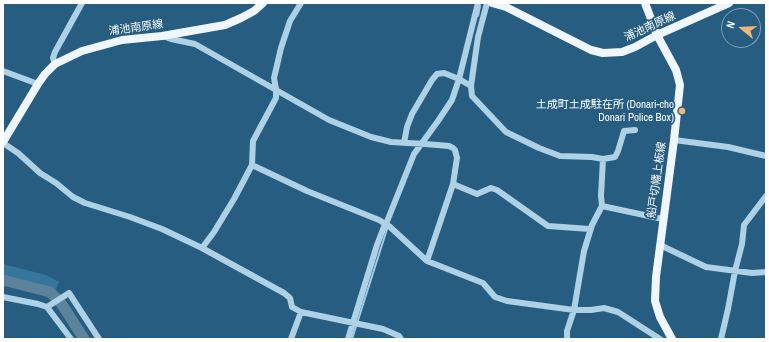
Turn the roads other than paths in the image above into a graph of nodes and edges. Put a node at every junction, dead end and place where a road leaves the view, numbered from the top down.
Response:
1 (82, 3) edge
2 (263, 3) edge
3 (301, 3) edge
4 (478, 3) edge
5 (487, 3) edge
6 (492, 3) edge
7 (645, 3) edge
8 (729, 3) edge
9 (715, 6) edge
10 (657, 35) junction
11 (162, 36) junction
12 (55, 64) junction
13 (3, 71) edge
14 (460, 79) junction
15 (38, 84) junction
16 (471, 86) junction
17 (276, 89) junction
18 (635, 130) dead end
19 (674, 140) junction
20 (3, 143) edge
21 (404, 143) junction
22 (423, 144) junction
23 (766, 156) edge
24 (603, 159) junction
25 (252, 165) junction
26 (454, 184) junction
27 (766, 196) edge
28 (602, 206) junction
29 (663, 219) junction
30 (387, 225) junction
31 (590, 228) junction
32 (660, 245) junction
33 (202, 248) junction
34 (427, 261) junction
35 (735, 271) junction
36 (766, 272) edge
37 (3, 298) edge
38 (50, 306) junction
39 (574, 310) junction
40 (301, 312) junction
41 (355, 323) junction
42 (71, 339) edge
43 (99, 339) edge
44 (292, 339) edge
45 (348, 339) edge
46 (401, 339) edge
47 (567, 339) edge
48 (660, 339) edge
49 (672, 339) edge
50 (721, 339) edge

1 - 12 street
2 - 11 main road, 浦池南原線
3 - 17 street
4 - 14 street
5 - 16 street
6 - 10 main road, 浦池南原線
7 - 10 main road, 船戸切幡上板線
8 - 9 main road, 浦池南原線
9 - 10 main road, 浦池南原線
10 - 19 main road, 船戸切幡上板線
11 - 12 main road, 浦池南原線
11 - 17 street
12 - 15 main road, 浦池南原線
13 - 15 street
14 - 16 street
14 - 21 street
14 - 22 street
15 - 20 main road, 浦池南原線
16 - 24 street
17 - 21 street
17 - 25 street
18 - 24 street
19 - 23 street
19 - 29 main road, 船戸切幡上板線
20 - 33 street
21 - 22 street
22 - 26 street
22 - 30 street
24 - 28 street
25 - 30 street
25 - 33 street
26 - 31 street
26 - 34 street
27 - 35 street
28 - 29 street
28 - 31 street
29 - 32 main road, 船戸切幡上板線
30 - 34 street
30 - 41 street
31 - 39 street
32 - 35 street
32 - 49 main road, 船戸切幡上板線
33 - 40 street
34 - 39 street
35 - 36 street
35 - 50 street
37 - 38 street
38 - 42 street
38 - 43 street
39 - 47 street
39 - 48 street
40 - 41 street
40 - 44 street
41 - 45 street
41 - 46 street

